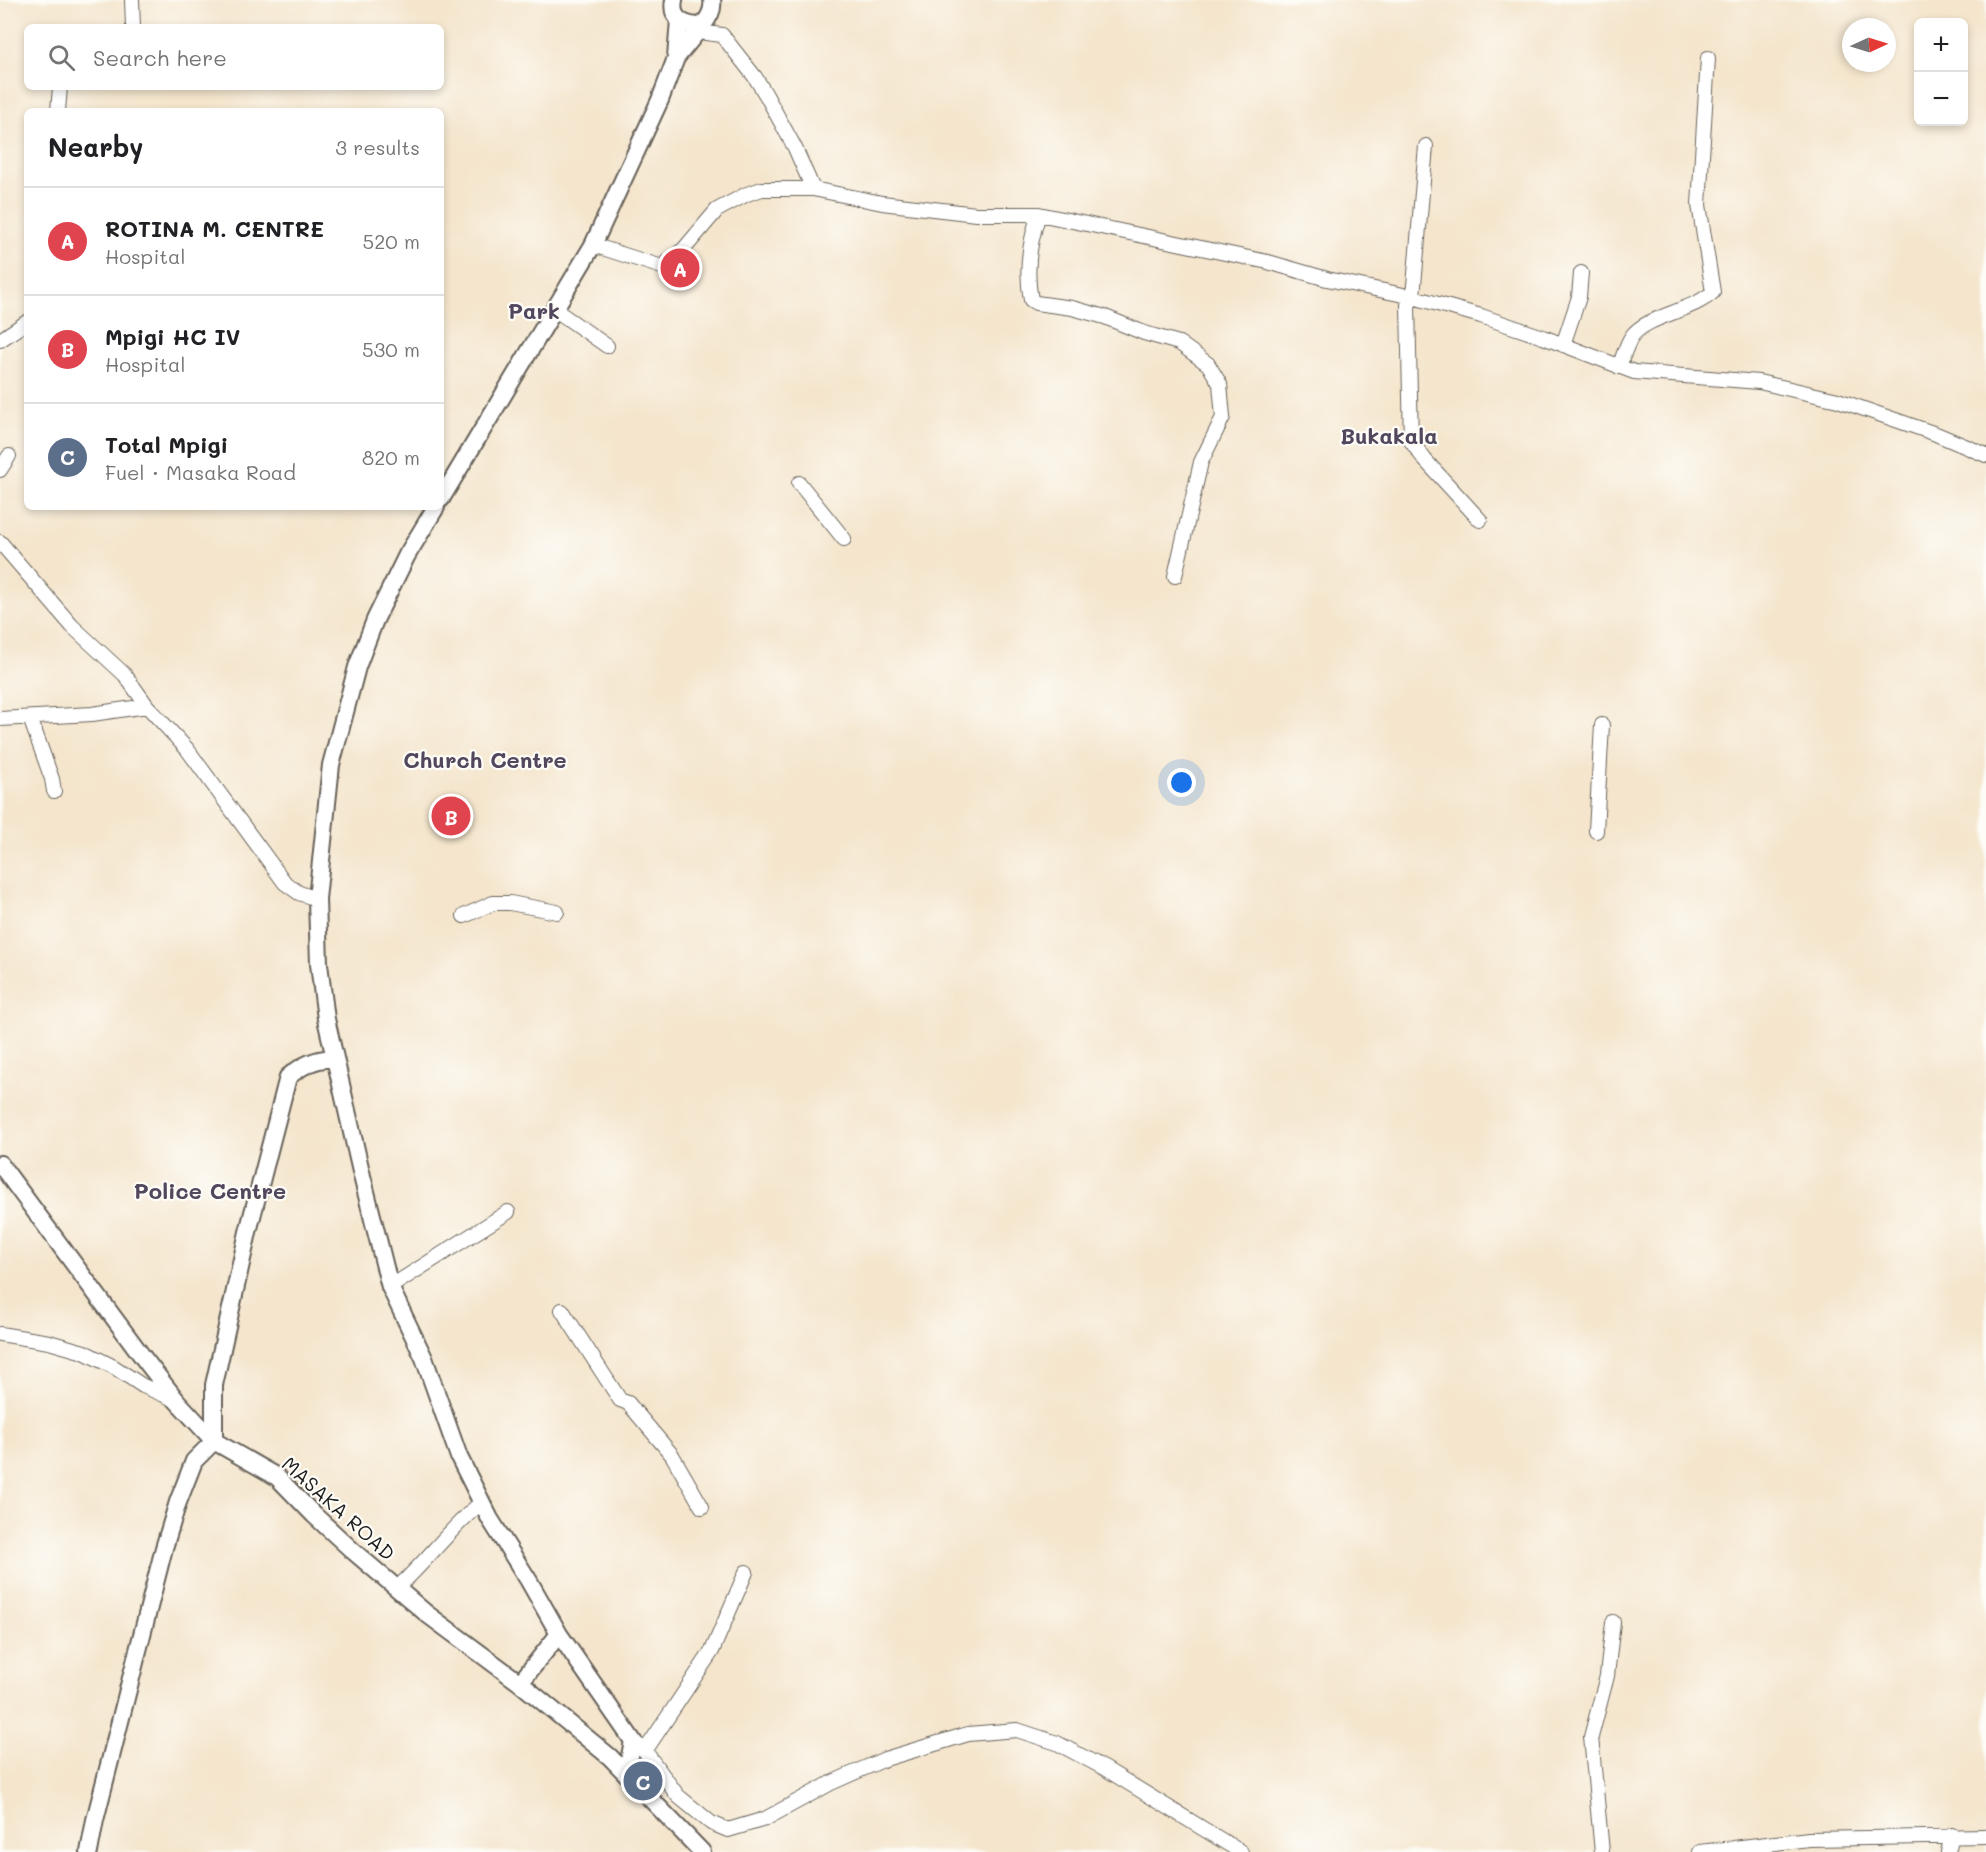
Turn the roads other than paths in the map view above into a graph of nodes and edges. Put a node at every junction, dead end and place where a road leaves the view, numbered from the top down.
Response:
1 (132, 0) edge
2 (662, 0) edge
3 (715, 3) edge
4 (675, 11) edge
5 (134, 24) edge
6 (700, 29) junction
7 (676, 58) junction
8 (1708, 58) dead end
9 (60, 90) edge
10 (58, 108) edge
11 (1426, 146) dead end
12 (813, 189) junction
13 (1039, 214) junction
14 (593, 245) junction
15 (1581, 273) dead end
16 (1413, 297) junction
17 (554, 309) junction
18 (24, 324) edge
19 (0, 340) edge
20 (1563, 345) junction
21 (607, 346) dead end
22 (1620, 367) junction
23 (1986, 455) edge
24 (9, 456) dead end
25 (0, 470) edge
26 (799, 483) dead end
27 (444, 494) edge
28 (434, 510) edge
29 (1480, 520) dead end
30 (844, 538) dead end
31 (0, 542) edge
32 (1175, 576) dead end
33 (147, 706) junction
34 (30, 718) junction
35 (0, 719) edge
36 (1602, 725) dead end
37 (54, 791) dead end
38 (1596, 831) dead end
39 (317, 898) junction
40 (557, 912) dead end
41 (464, 916) dead end
42 (335, 1059) junction
43 (0, 1164) edge
44 (508, 1212) dead end
45 (390, 1287) junction
46 (562, 1310) dead end
47 (0, 1334) edge
48 (177, 1401) junction
49 (214, 1441) junction
50 (482, 1502) junction
51 (702, 1507) dead end
52 (746, 1572) dead end
53 (397, 1587) junction
54 (1613, 1623) dead end
55 (559, 1634) junction
56 (520, 1683) junction
57 (639, 1746) junction
58 (644, 1791) junction
59 (1952, 1835) junction
60 (1986, 1836) edge
61 (89, 1852) edge
62 (702, 1852) edge
63 (1241, 1852) edge
64 (1602, 1852) edge
65 (1700, 1852) edge
66 (1948, 1852) edge

1 - 5 street
2 - 4 street
3 - 6 main road
4 - 6 main road
4 - 7 main road
6 - 7 main road
6 - 12 street
7 - 14 main road
8 - 22 street
9 - 10 street
11 - 16 street
12 - 13 street
12 - 14 street
13 - 16 street
13 - 32 street
14 - 17 main road
15 - 20 street
16 - 20 street
16 - 29 street
17 - 21 street
17 - 27 main road
18 - 19 street
20 - 22 street
22 - 23 street
24 - 25 street
26 - 30 street
28 - 39 main road
31 - 33 street
33 - 34 street
33 - 39 street
34 - 35 street
34 - 37 street
36 - 38 street
39 - 42 main road
40 - 41 street
42 - 45 main road
42 - 49 main road
43 - 48 main road, MASAKA ROAD
44 - 45 street
45 - 50 main road
46 - 51 street
47 - 48 street
48 - 49 main road, MASAKA ROAD
49 - 53 main road, MASAKA ROAD
49 - 61 main road
50 - 53 street
50 - 55 main road
52 - 57 street
53 - 56 main road, MASAKA ROAD
54 - 64 street
55 - 56 main road
55 - 57 main road
56 - 58 main road, MASAKA ROAD
57 - 58 main road
57 - 63 street
58 - 62 main road
59 - 60 street
59 - 65 street
59 - 66 street

